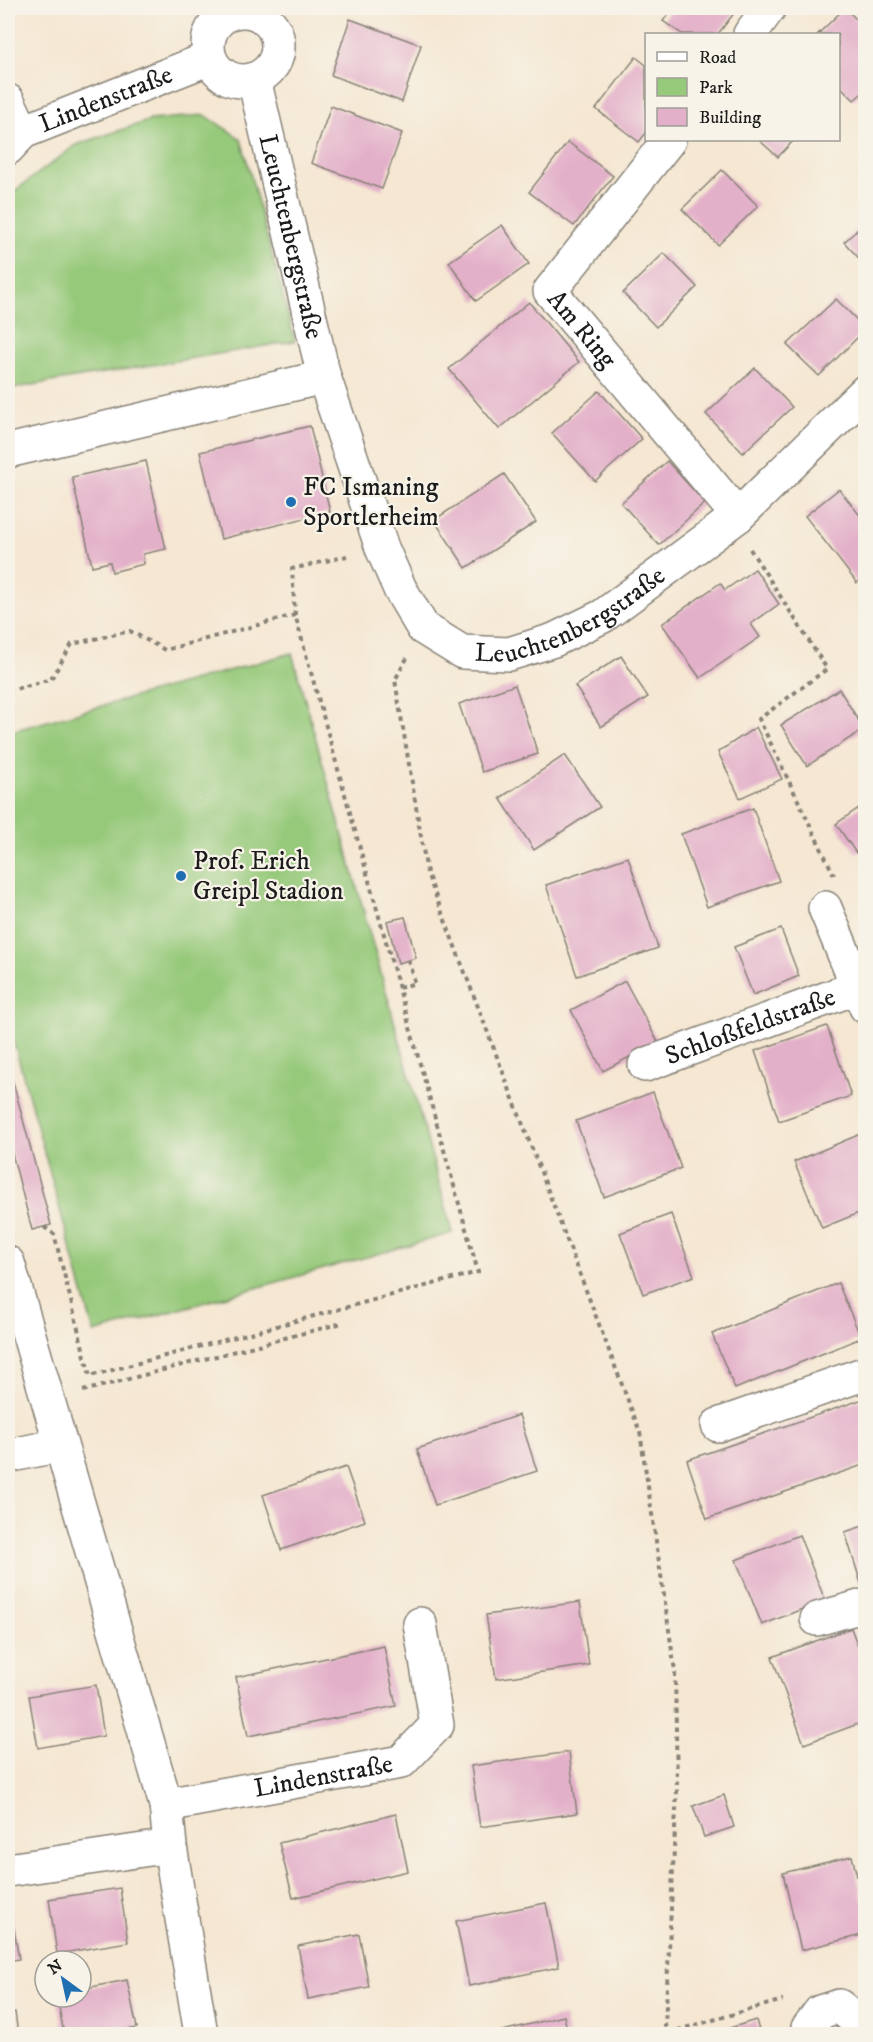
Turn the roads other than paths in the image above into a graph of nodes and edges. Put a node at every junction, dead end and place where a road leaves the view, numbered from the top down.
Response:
1 (769, 8) edge
2 (258, 11) edge
3 (206, 33) edge
4 (751, 33) edge
5 (254, 79) junction
6 (8, 102) edge
7 (13, 134) edge
8 (668, 141) edge
9 (324, 377) junction
10 (866, 391) edge
11 (8, 451) edge
12 (738, 516) junction
13 (825, 908) road end
14 (855, 948) edge
15 (862, 997) edge
16 (645, 1065) dead end
17 (8, 1263) edge
18 (866, 1372) edge
19 (718, 1425) dead end
20 (60, 1445) junction
21 (8, 1456) edge
22 (866, 1605) edge
23 (817, 1619) dead end
24 (420, 1624) dead end
25 (166, 1805) junction
26 (170, 1845) junction
27 (8, 1870) edge
28 (815, 2023) edge
29 (201, 2034) edge
30 (861, 2034) edge

1 - 4 street
2 - 3 street
2 - 5 street
3 - 5 street
3 - 7 street, Lindenstraße
5 - 9 street, Leuchtenbergstraße
6 - 7 street
8 - 12 street, Am Ring
9 - 11 street
9 - 12 street, Leuchtenbergstraße
10 - 12 street, Leuchtenbergstraße
13 - 14 street, Schloßfeldstraße
14 - 15 street, Schloßfeldstraße
15 - 16 street, Schloßfeldstraße
17 - 20 street
18 - 19 street
20 - 21 street
20 - 25 street
22 - 23 street
24 - 25 street, Lindenstraße
25 - 26 street
26 - 27 street
26 - 29 street
28 - 30 street

